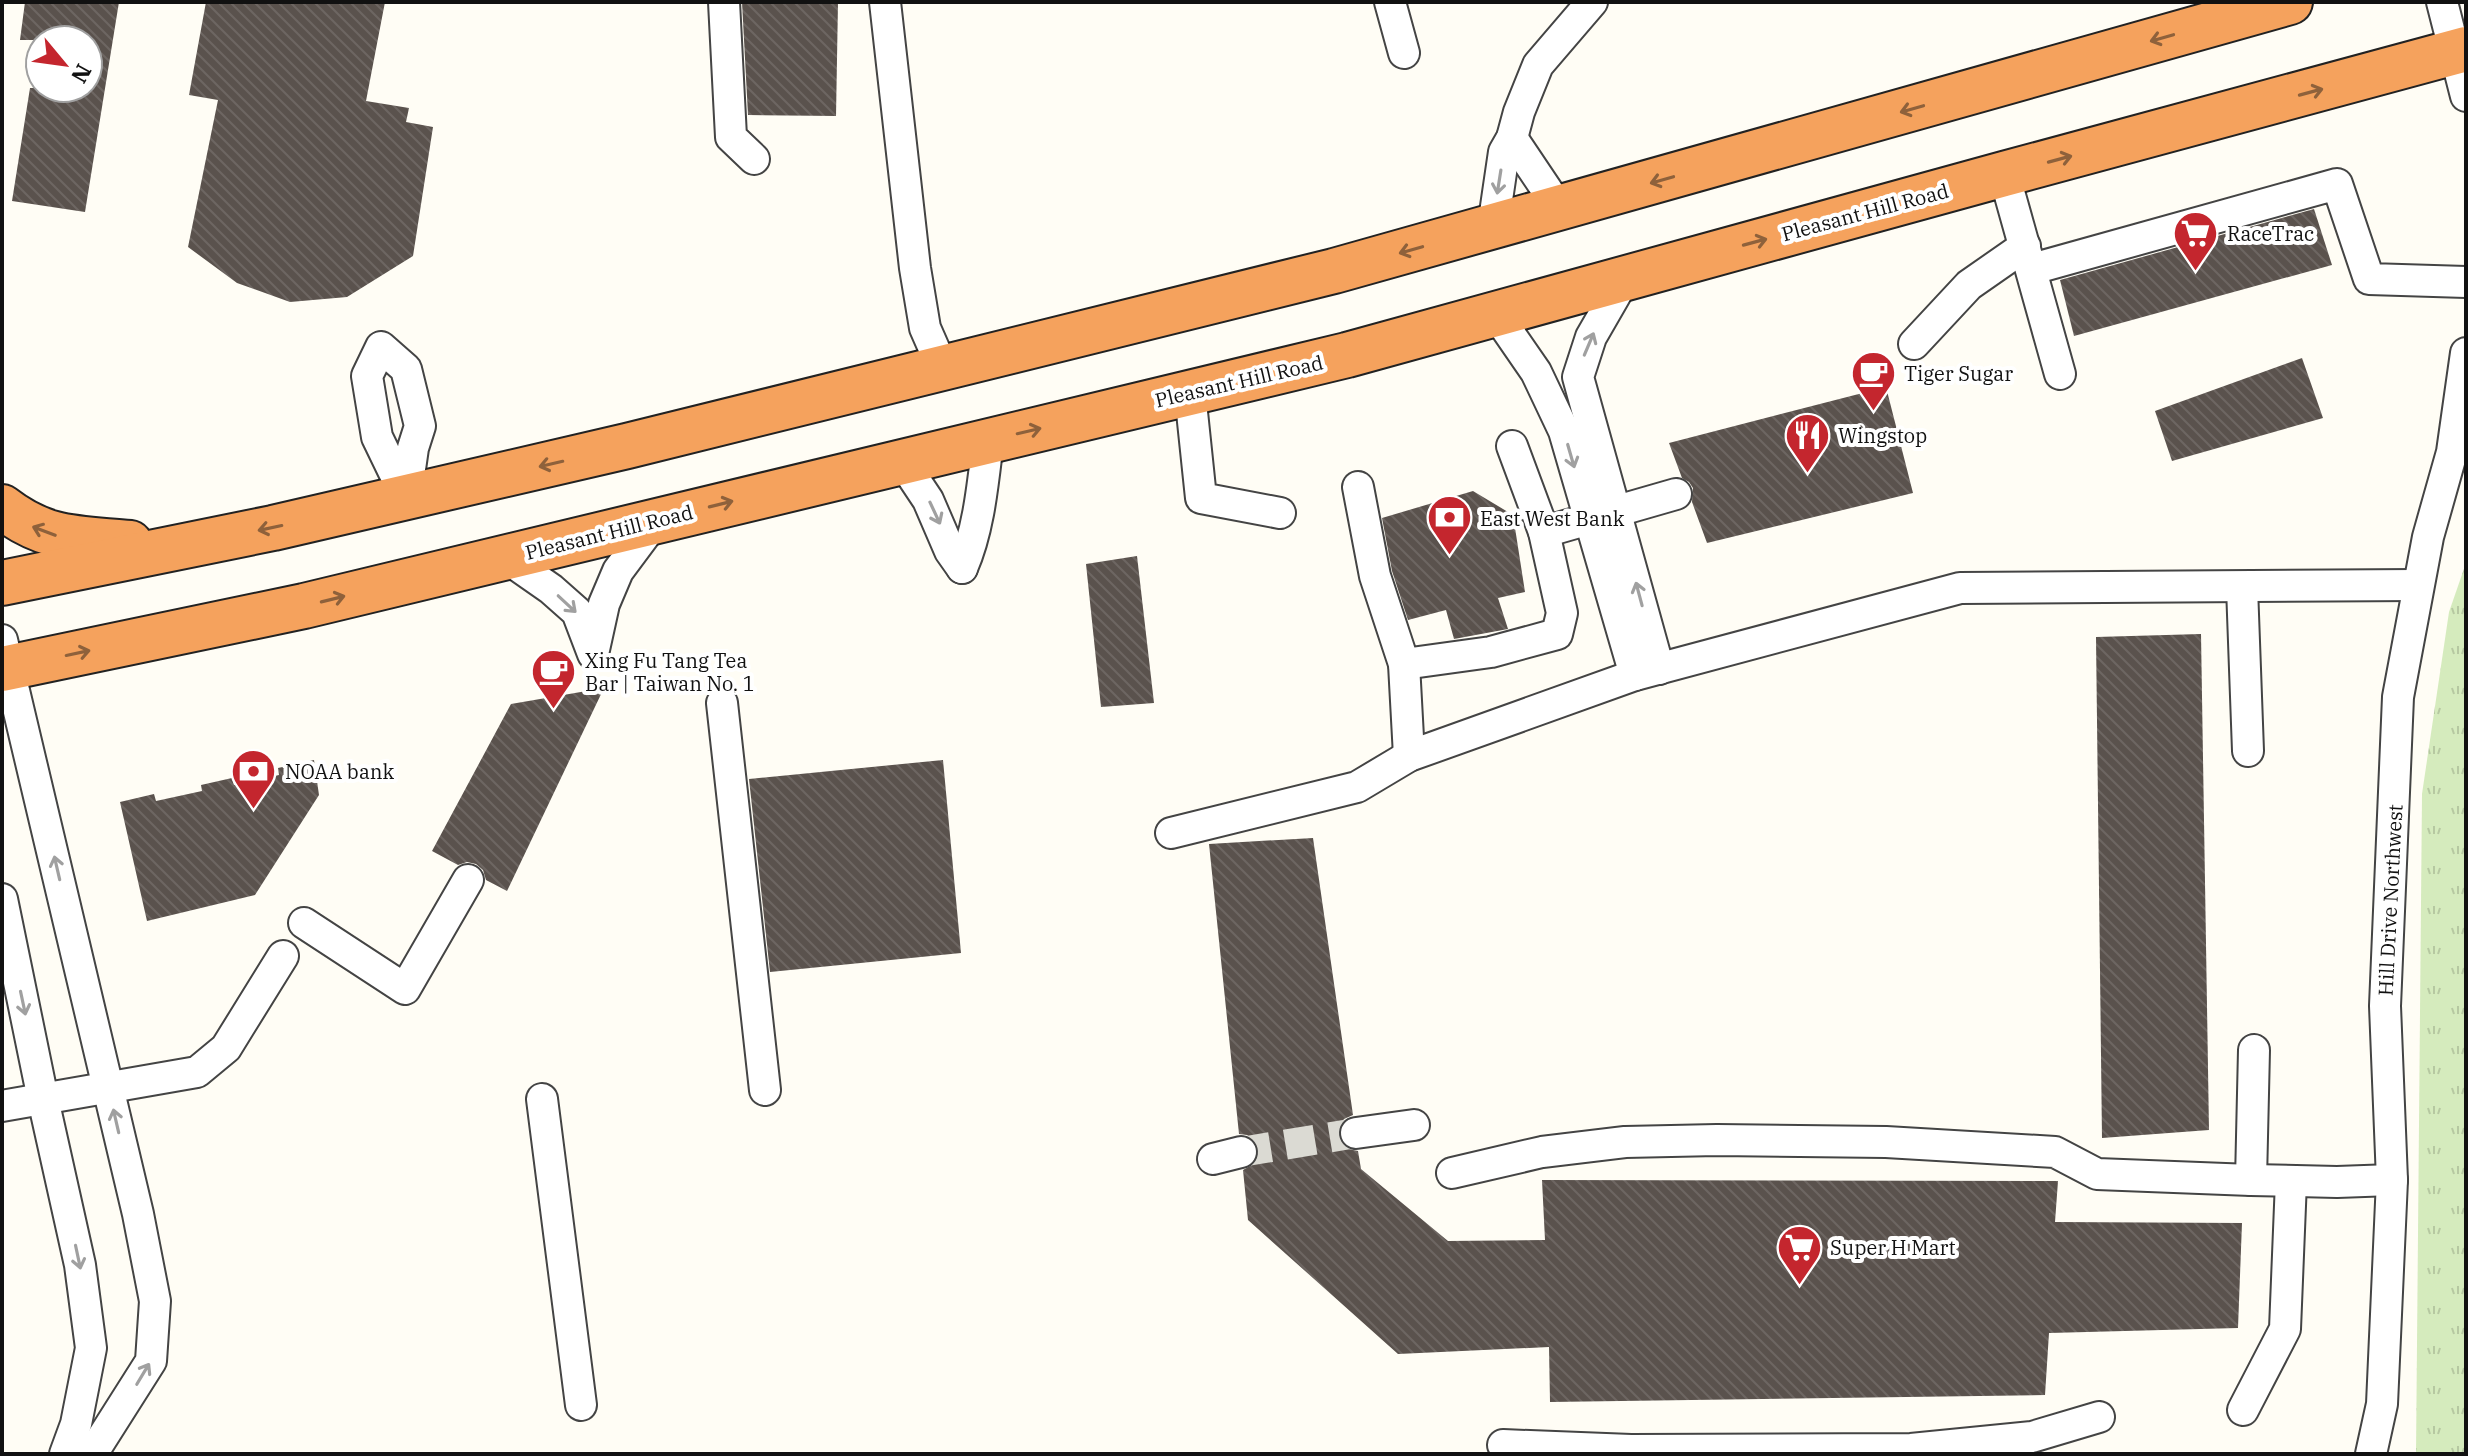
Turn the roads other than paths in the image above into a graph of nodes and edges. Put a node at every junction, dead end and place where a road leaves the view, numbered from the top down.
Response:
1 (724, 2) edge
2 (885, 2) edge
3 (1390, 2) edge
4 (1592, 2) edge
5 (2290, 2) edge
6 (2442, 2) edge
7 (2246, 10) edge
8 (2460, 52) edge
9 (1404, 53) dead end
10 (2466, 96) edge
11 (1512, 138) junction
12 (754, 159) dead end
13 (2004, 174) junction
14 (1559, 208) junction
15 (1493, 227) junction
16 (2028, 258) junction
17 (1625, 278) junction
18 (2466, 282) edge
19 (1496, 314) junction
20 (1914, 344) dead end
21 (2466, 353) edge
22 (943, 369) junction
23 (2060, 374) dead end
24 (1190, 393) junction
25 (988, 441) junction
26 (1512, 446) dead end
27 (2459, 452) edge
28 (902, 461) junction
29 (1358, 487) dead end
30 (1676, 494) dead end
31 (2, 507) edge
32 (1280, 513) dead end
33 (1603, 515) junction
34 (656, 520) junction
35 (1544, 532) junction
36 (176, 548) junction
37 (505, 557) junction
38 (2, 583) edge
39 (2418, 585) junction
40 (2242, 587) junction
41 (4, 659) edge
42 (1404, 664) junction
43 (1647, 672) junction
44 (722, 703) dead end
45 (2248, 751) dead end
46 (1409, 756) junction
47 (1171, 833) dead end
48 (468, 880) dead end
49 (2, 899) edge
50 (304, 923) dead end
51 (283, 956) dead end
52 (2254, 1050) dead end
53 (108, 1087) junction
54 (765, 1090) dead end
55 (43, 1099) junction
56 (542, 1099) dead end
57 (2, 1106) edge
58 (1414, 1125) dead end
59 (1356, 1133) tunnel mouth
60 (1452, 1173) dead end
61 (2251, 1180) junction
62 (2392, 1180) junction
63 (2291, 1181) junction
64 (581, 1405) dead end
65 (2243, 1410) dead end
66 (2099, 1417) dead end
67 (1503, 1445) dead end
68 (65, 1454) edge
69 (92, 1454) edge
70 (2371, 1454) edge

1 - 12 street
2 - 22 street
3 - 9 street
4 - 11 street
5 - 7 highway
6 - 8 street
7 -> 14 highway
8 - 10 street
13 -> 8 highway, Pleasant Hill Road
11 - 14 street
11 -> 15 street
13 - 16 street
17 -> 13 highway, Pleasant Hill Road
14 - 15 highway
15 -> 22 highway
16 - 18 street
16 - 20 street
16 - 23 street
17 - 19 highway, Pleasant Hill Road
33 -> 17 street
19 - 24 highway, Pleasant Hill Road
19 -> 33 street
21 - 27 street, Hill Drive Northwest
22 -> 36 highway
25 -> 24 highway, Pleasant Hill Road
24 - 32 street
25 - 28 highway, Pleasant Hill Road
28 -> 25 street
26 - 35 street
27 - 39 street, Hill Drive Northwest
34 -> 28 highway, Pleasant Hill Road
29 - 42 street
30 - 33 street
36 -> 31 highway
33 - 35 street
33 - 43 street
34 - 37 highway, Pleasant Hill Road
37 -> 34 street
35 - 42 street
36 - 38 highway
41 -> 37 highway, Pleasant Hill Road
39 - 40 street
39 - 62 street, Hill Drive Northwest
40 - 43 street
40 - 45 street
53 -> 41 street
42 - 46 street
43 - 46 street
44 - 54 street
46 - 47 street
48 - 50 street
49 -> 55 street
51 - 53 street
52 - 61 street
53 - 55 street
69 -> 53 street
55 - 57 street
55 -> 68 street
56 - 64 street
58 - 59 street
60 - 61 street
61 - 63 street
62 - 63 street
62 - 70 street, Hill Drive Northwest
63 - 65 street
66 - 67 street

